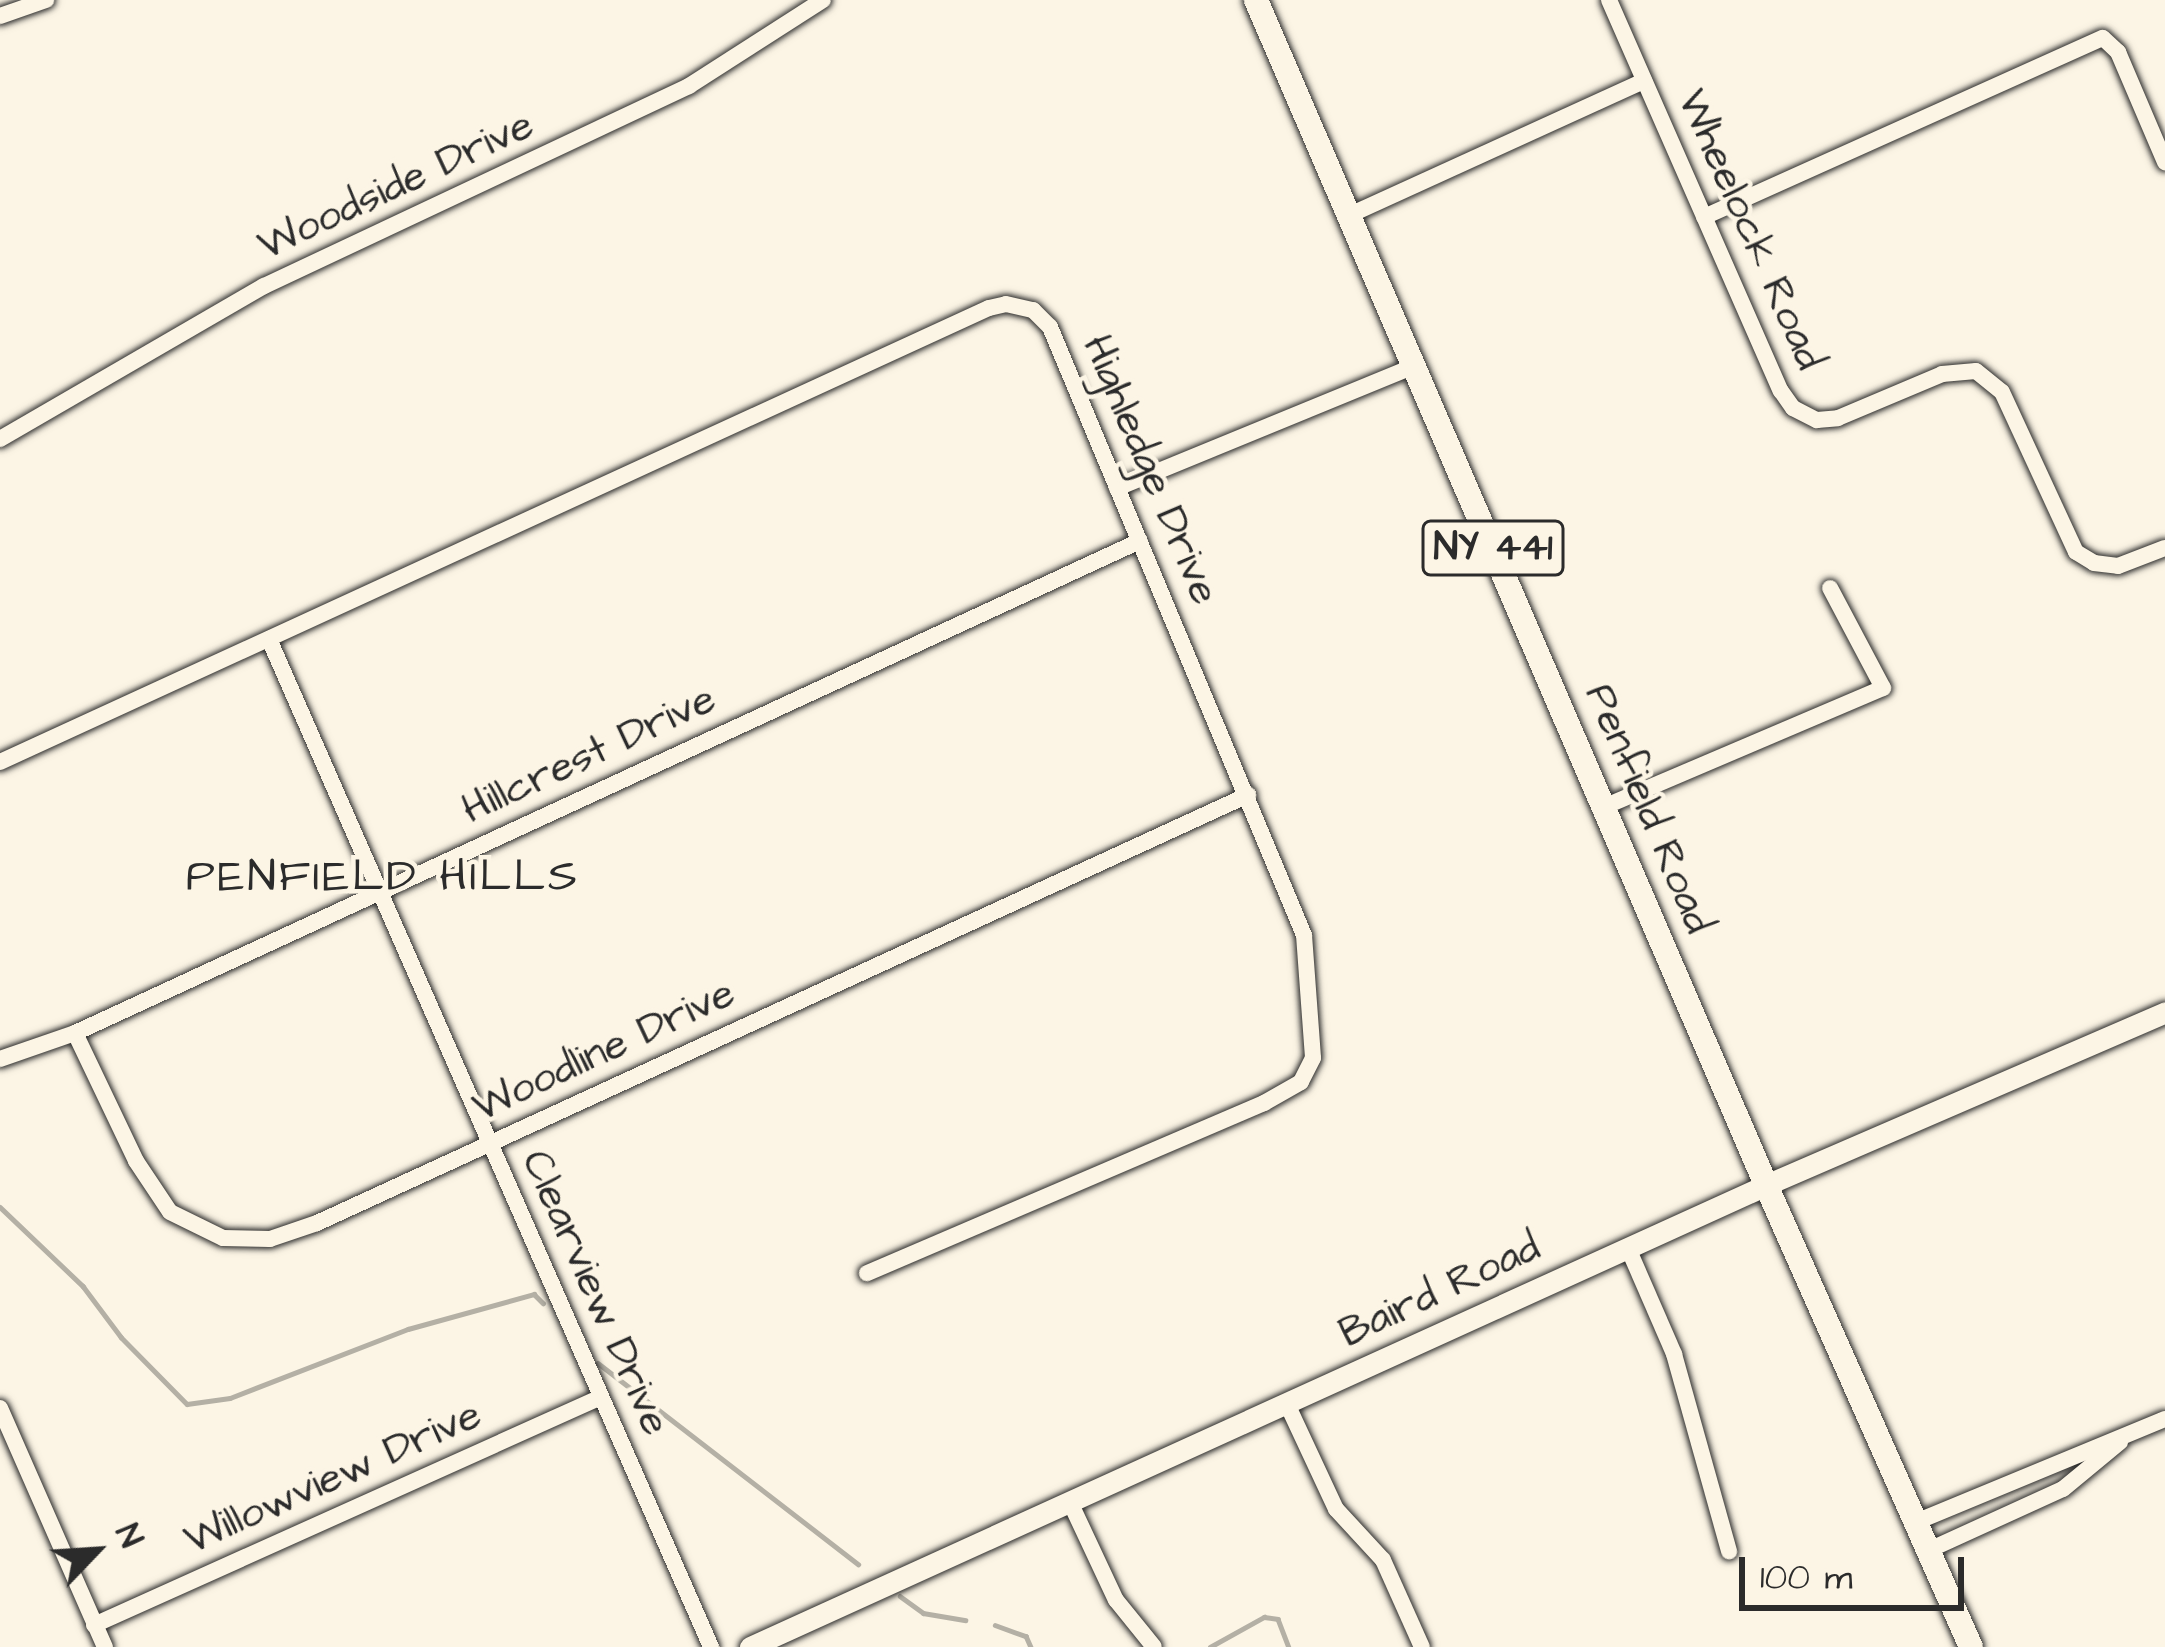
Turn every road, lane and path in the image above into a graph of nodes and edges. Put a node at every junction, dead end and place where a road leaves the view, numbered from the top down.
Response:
1 (46, 0) edge
2 (823, 0) edge
3 (1256, 0) edge
4 (1610, 0) edge
5 (0, 16) edge
6 (1644, 81) junction
7 (2165, 162) edge
8 (1352, 214) junction
9 (1704, 217) junction
10 (1414, 366) junction
11 (0, 439) edge
12 (1118, 488) junction
13 (1140, 541) junction
14 (2165, 548) edge
15 (1830, 588) dead end
16 (269, 639) junction
17 (0, 762) edge
18 (1248, 795) junction
19 (1606, 806) junction
20 (380, 891) junction
21 (2165, 1012) edge
22 (75, 1033) junction
23 (0, 1060) edge
24 (489, 1142) junction
25 (1766, 1185) junction
26 (1628, 1248) junction
27 (867, 1274) dead end
28 (602, 1396) junction
29 (1287, 1405) junction
30 (0, 1408) edge
31 (2165, 1419) edge
32 (2129, 1434) junction
33 (1070, 1502) junction
34 (1916, 1522) junction
35 (1929, 1550) junction
36 (1729, 1551) dead end
37 (94, 1625) junction
38 (104, 1647) edge
39 (711, 1647) edge
40 (750, 1647) edge
41 (1154, 1647) edge
42 (1422, 1647) edge
43 (1972, 1647) edge

1 - 5 street
2 - 11 street, Woodside Drive
3 - 8 main road, Penfield Road / NY 441
4 - 6 street, Wheelock Road
6 - 8 street
6 - 9 street, Wheelock Road
7 - 9 street
8 - 10 main road, Penfield Road / NY 441
9 - 14 street, Wheelock Road
10 - 12 street
10 - 19 main road, Penfield Road / NY 441
12 - 13 street, Highledge Drive
12 - 16 street, Highledge Drive
13 - 18 street, Highledge Drive
13 - 20 street, Hillcrest Drive
15 - 19 street
16 - 17 street, Highledge Drive
16 - 20 street, Clearview Drive
18 - 24 street, Woodline Drive
18 - 27 street, Highledge Drive
19 - 25 main road, Penfield Road / NY 441
20 - 22 street, Hillcrest Drive
20 - 24 street, Clearview Drive
21 - 25 street, Baird Road
22 - 23 street, Hillcrest Drive
22 - 24 street, Woodline Drive
24 - 28 street, Clearview Drive
25 - 26 street, Baird Road
25 - 34 main road, Penfield Road / NY 441
26 - 29 street, Baird Road
26 - 36 street
28 - 37 street, Willowview Drive
28 - 39 street, Clearview Drive
29 - 33 street, Baird Road
29 - 42 street
30 - 37 street
31 - 32 street
32 - 34 street
32 - 35 street
33 - 40 street, Baird Road
33 - 41 street
34 - 35 main road, Penfield Road / NY 441
35 - 43 main road, Penfield Road / NY 441
37 - 38 street

